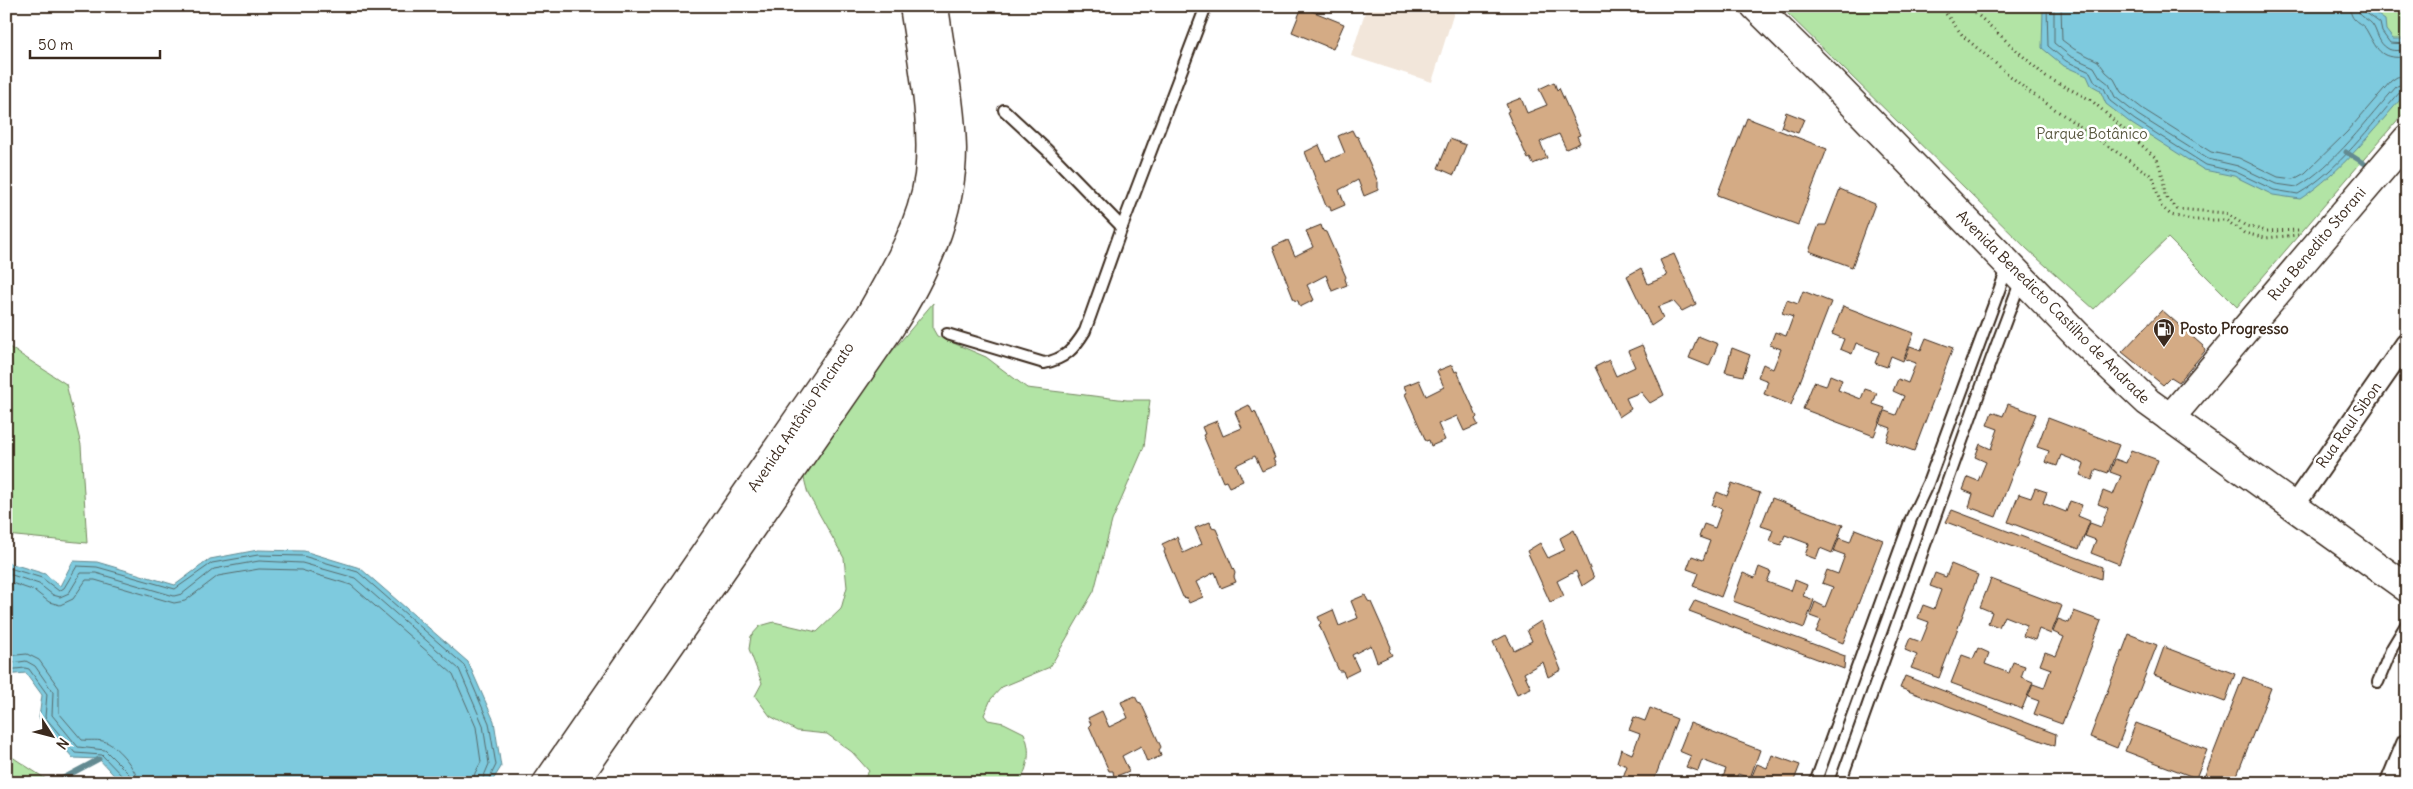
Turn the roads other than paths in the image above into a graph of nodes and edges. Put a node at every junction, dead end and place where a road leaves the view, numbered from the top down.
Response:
1 (914, 6) edge
2 (934, 6) edge
3 (1206, 6) edge
4 (1755, 6) edge
5 (1004, 110) dead end
6 (2407, 139) edge
7 (1122, 227) junction
8 (2015, 272) junction
9 (947, 334) dead end
10 (2406, 344) edge
11 (1975, 356) junction
12 (1991, 360) junction
13 (2170, 418) junction
14 (2293, 507) junction
15 (2405, 581) edge
16 (2407, 623) edge
17 (2378, 682) dead end
18 (2407, 744) edge
19 (547, 783) edge
20 (574, 783) edge
21 (1815, 783) edge
22 (1840, 783) edge
23 (2390, 783) edge

1 - 19 main road, Avenida Antônio Pincinato
2 - 20 main road, Avenida Antônio Pincinato
3 - 7 lane
4 - 8 main road, Avenida Benedicto Castilho de Andrade
5 - 7 lane
6 - 13 main road, Rua Benedito Storani
7 - 9 lane
8 - 11 lane
8 - 12 lane
8 - 13 main road, Avenida Benedicto Castilho de Andrade
10 - 14 street, Rua Raul Sibon
11 - 12 lane
11 - 21 lane
12 - 22 lane
13 - 14 main road, Avenida Benedicto Castilho de Andrade
14 - 15 main road, Avenida Benedicto Castilho de Andrade
16 - 17 lane
18 - 23 street

